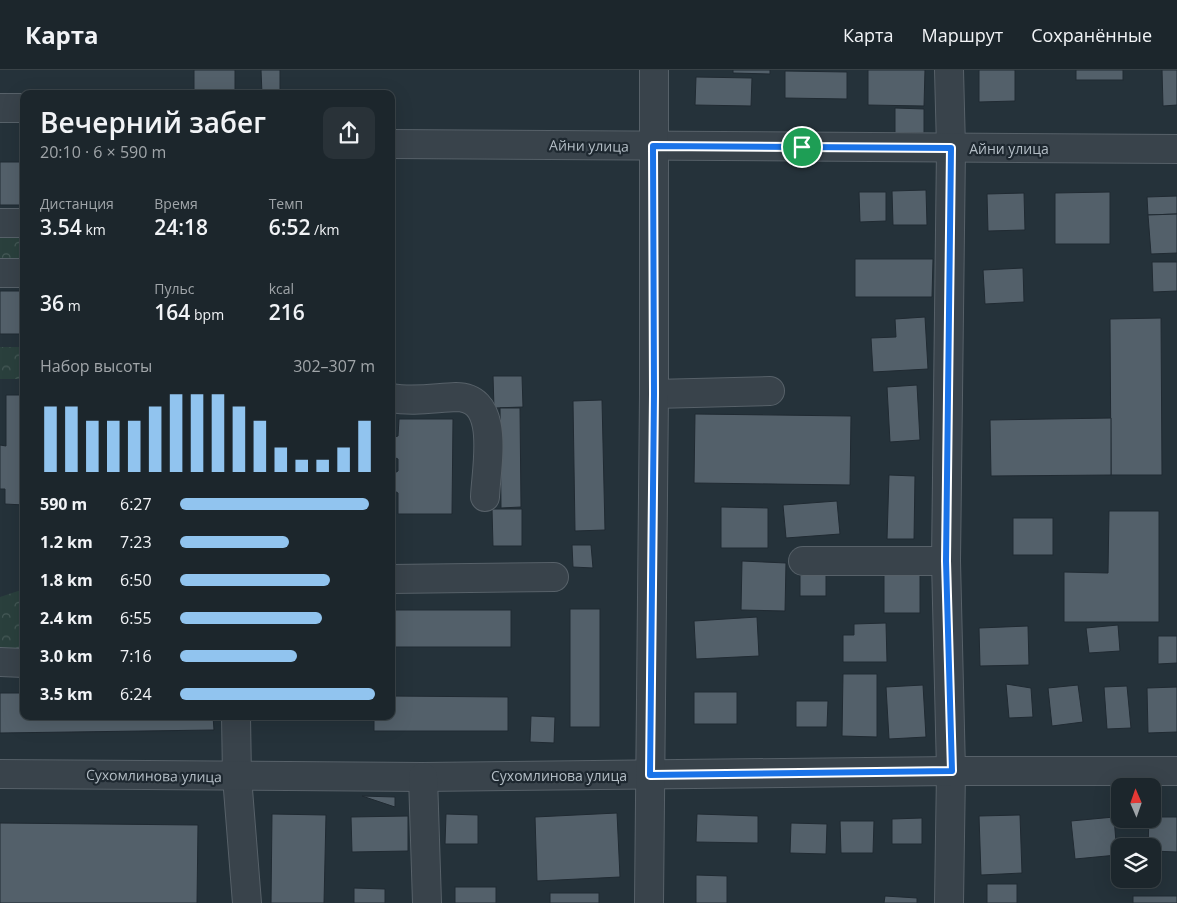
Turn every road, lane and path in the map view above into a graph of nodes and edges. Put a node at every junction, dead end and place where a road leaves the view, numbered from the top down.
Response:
1 (654, 70) edge
2 (949, 70) edge
3 (0, 108) edge
4 (20, 108) edge
5 (395, 144) edge
6 (653, 146) junction
7 (951, 148) junction
8 (1177, 149) edge
9 (0, 223) edge
10 (20, 223) edge
11 (0, 273) edge
12 (20, 273) edge
13 (770, 391) dead end
14 (654, 394) junction
15 (395, 398) edge
16 (485, 497) dead end
17 (803, 561) dead end
18 (946, 561) junction
19 (554, 577) dead end
20 (395, 579) edge
21 (0, 662) edge
22 (20, 664) edge
23 (236, 720) edge
24 (952, 771) junction
25 (1177, 771) edge
26 (0, 774) edge
27 (650, 775) junction
28 (237, 777) junction
29 (423, 777) junction
30 (247, 903) edge
31 (426, 903) edge
32 (649, 903) edge
33 (949, 903) edge

1 - 6 street
2 - 7 street
3 - 4 street
5 - 6 street, Айни улица
6 - 7 street, Айни улица
6 - 14 street
7 - 8 street, Айни улица
7 - 18 street
9 - 10 street
11 - 12 street
13 - 14 street
14 - 27 street
15 - 16 street
17 - 18 street
18 - 24 street
19 - 20 street
21 - 22 street
23 - 28 street
24 - 25 street, Сухомлинова улица
24 - 27 street, Сухомлинова улица
24 - 33 street
26 - 28 street, Сухомлинова улица
27 - 29 street, Сухомлинова улица
27 - 32 street
28 - 29 street, Сухомлинова улица
28 - 30 street
29 - 31 street

